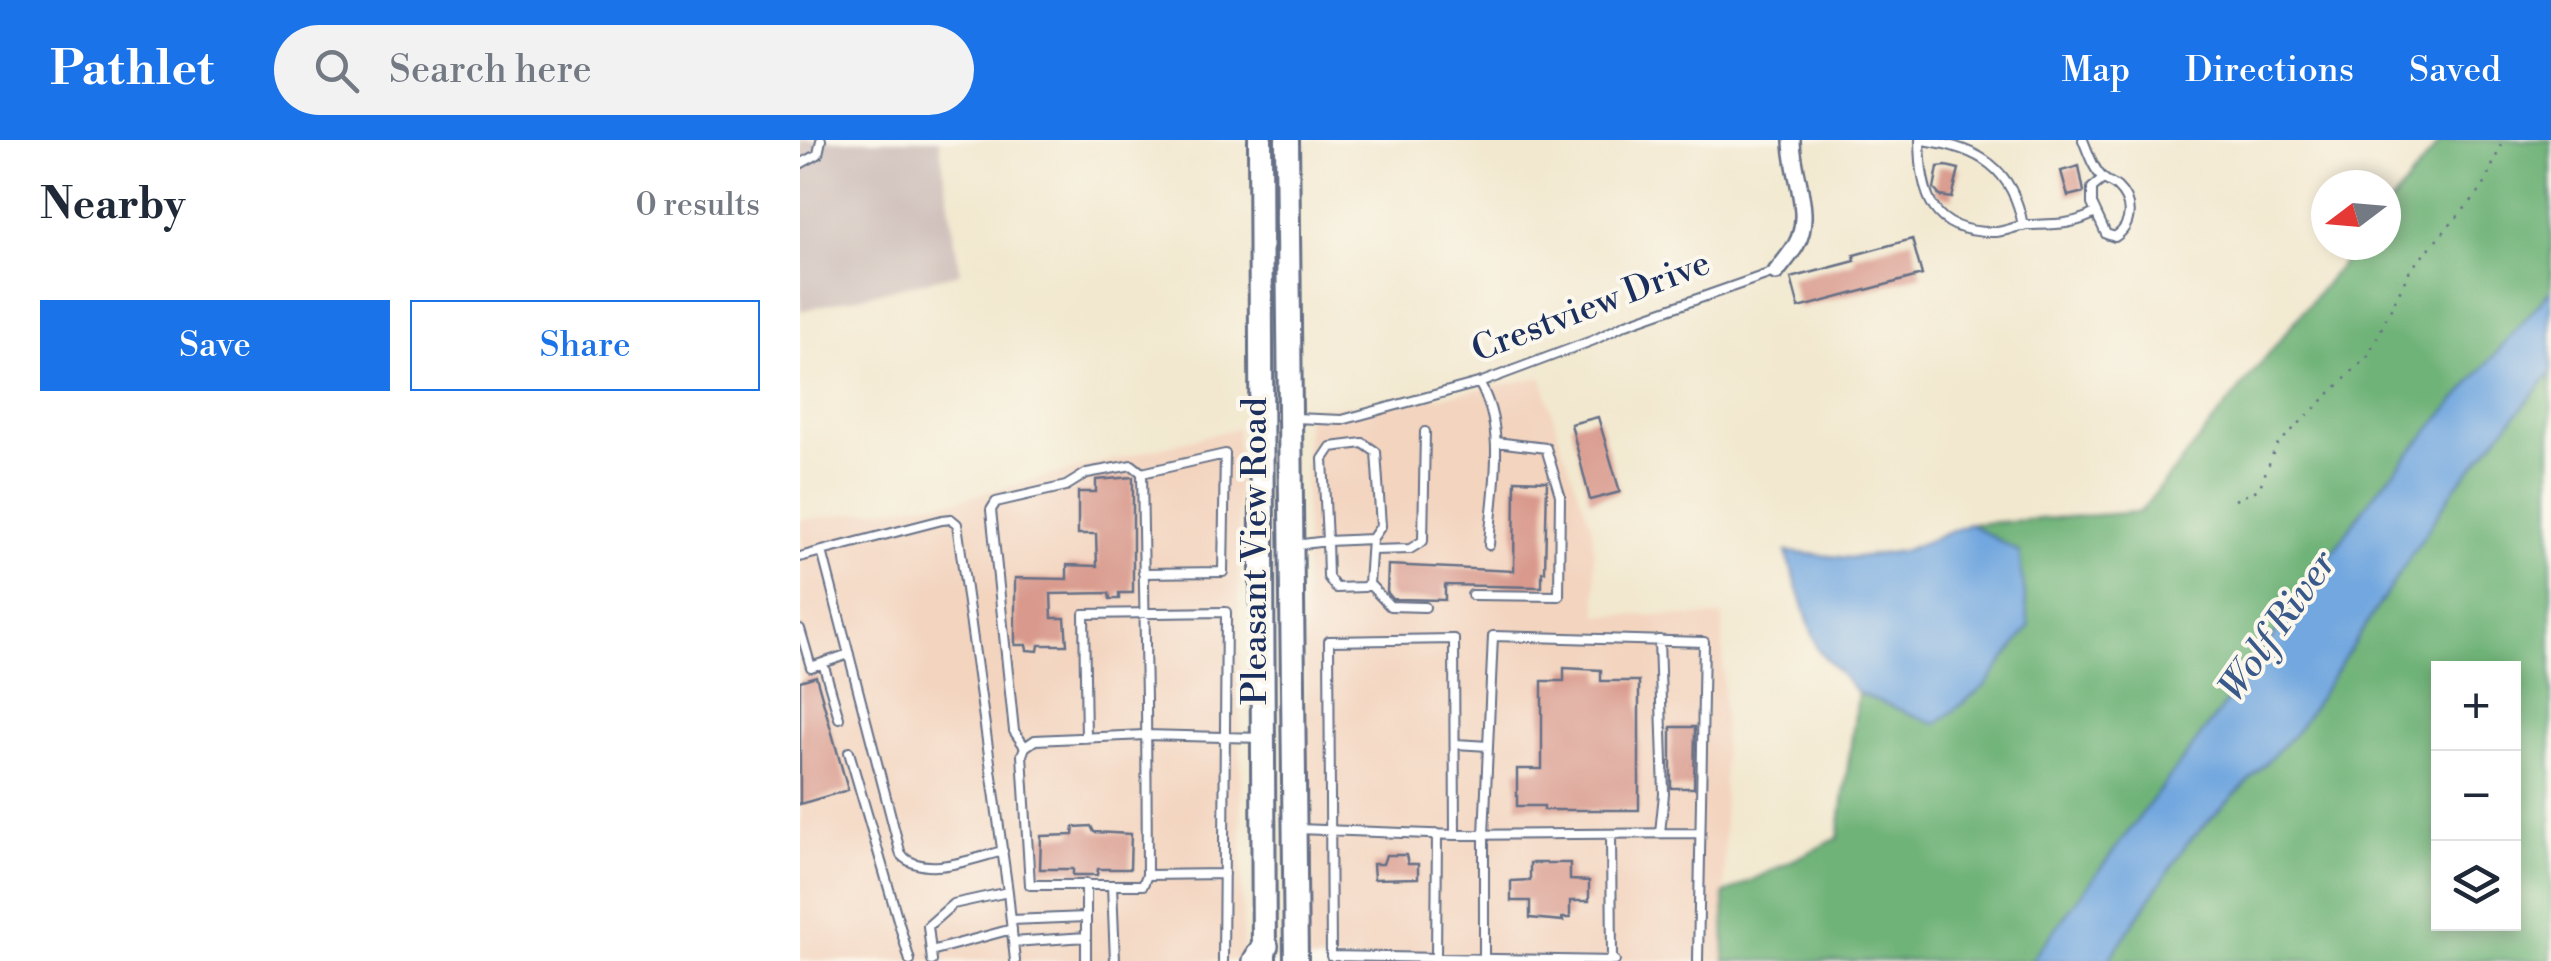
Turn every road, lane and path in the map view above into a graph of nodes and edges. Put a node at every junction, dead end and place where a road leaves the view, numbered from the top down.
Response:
1 (821, 140) edge
2 (1260, 140) edge
3 (1287, 140) edge
4 (1792, 140) edge
5 (1922, 140) edge
6 (2083, 140) edge
7 (2504, 140) edge
8 (800, 164) edge
9 (2103, 179) junction
10 (2095, 213) junction
11 (2024, 226) junction
12 (1776, 272) joint
13 (1261, 279) junction
14 (1288, 280) junction
15 (1479, 383) junction
16 (1289, 418) junction
17 (1425, 432) dead end
18 (1496, 442) junction
19 (1142, 473) junction
20 (2234, 500) dead end
21 (1372, 539) junction
22 (1327, 541) junction
23 (1290, 545) junction
24 (1488, 545) dead end
25 (822, 550) junction
26 (1372, 550) junction
27 (800, 558) edge
28 (1143, 573) junction
29 (1369, 584) junction
30 (1472, 596) dead end
31 (1425, 606) dead end
32 (1144, 613) junction
33 (800, 628) edge
34 (1659, 640) junction
35 (849, 654) junction
36 (822, 662) junction
37 (839, 718) dead end
38 (1145, 735) junction
39 (1223, 737) junction
40 (1086, 738) junction
41 (1265, 738) junction
42 (1456, 744) junction
43 (1488, 746) junction
44 (1025, 747) junction
45 (849, 752) dead end
46 (1266, 826) junction
47 (1293, 829) junction
48 (1330, 830) junction
49 (1660, 833) junction
50 (1700, 833) junction
51 (1436, 834) junction
52 (1455, 834) junction
53 (1611, 834) junction
54 (1484, 835) junction
55 (1002, 851) junction
56 (1147, 874) junction
57 (1224, 874) junction
58 (1086, 884) junction
59 (1112, 886) junction
60 (1008, 892) junction
61 (1086, 917) junction
62 (1012, 925) junction
63 (1086, 938) junction
64 (1013, 942) junction
65 (932, 956) edge
66 (1262, 956) edge
67 (1436, 958) junction
68 (1484, 960) edge
69 (910, 961) edge
70 (1015, 961) edge
71 (1086, 961) edge
72 (1115, 961) edge
73 (1222, 961) edge
74 (1296, 961) edge
75 (1614, 961) edge
76 (1698, 961) edge

1 - 8 lane
2 - 13 main road, Pleasant View Road
3 - 14 main road, Pleasant View Road
4 - 12 street, Crestview Drive
5 - 11 lane
5 - 11 lane
6 - 9 lane
7 - 20 path
9 - 10 lane
9 - 10 lane
10 - 11 lane
12 - 15 lane, Crestview Drive
13 - 14 main road
13 - 41 main road, Pleasant View Road
14 - 16 main road, Pleasant View Road
15 - 16 lane, Crestview Drive
15 - 18 lane
16 - 23 main road, Pleasant View Road
17 - 26 lane
18 - 24 lane
18 - 30 lane
19 - 28 lane
19 - 28 lane
19 - 44 lane
21 - 22 lane
21 - 22 lane
21 - 26 lane
22 - 23 lane
22 - 29 lane
23 - 47 main road, Pleasant View Road
25 - 27 lane
25 - 35 lane
25 - 55 lane
26 - 29 lane
28 - 32 lane
29 - 31 lane
32 - 38 lane
32 - 39 lane
32 - 40 lane
33 - 36 lane
34 - 43 lane
34 - 49 lane
34 - 50 lane
35 - 36 lane
35 - 55 lane
36 - 37 lane
38 - 39 lane
38 - 40 lane
38 - 56 lane
39 - 41 lane
39 - 57 lane
40 - 44 lane
41 - 46 main road, Pleasant View Road
42 - 43 lane
42 - 48 lane
42 - 52 lane
43 - 54 lane
44 - 58 lane
45 - 69 lane
46 - 47 main road
46 - 66 main road, Pleasant View Road
47 - 48 lane
47 - 74 main road, Pleasant View Road
48 - 51 lane
48 - 67 lane
49 - 50 lane
49 - 53 lane
50 - 76 lane
51 - 52 lane
51 - 67 lane
52 - 54 lane
53 - 54 lane
53 - 75 lane
54 - 68 lane
55 - 60 lane
56 - 57 lane
56 - 59 lane
57 - 73 lane
58 - 59 lane
58 - 61 lane
59 - 72 lane
60 - 62 lane
60 - 65 lane
61 - 62 lane
61 - 63 lane
62 - 64 lane
62 - 65 lane
63 - 64 lane
63 - 71 lane
64 - 70 lane
67 - 68 lane
68 - 75 lane

